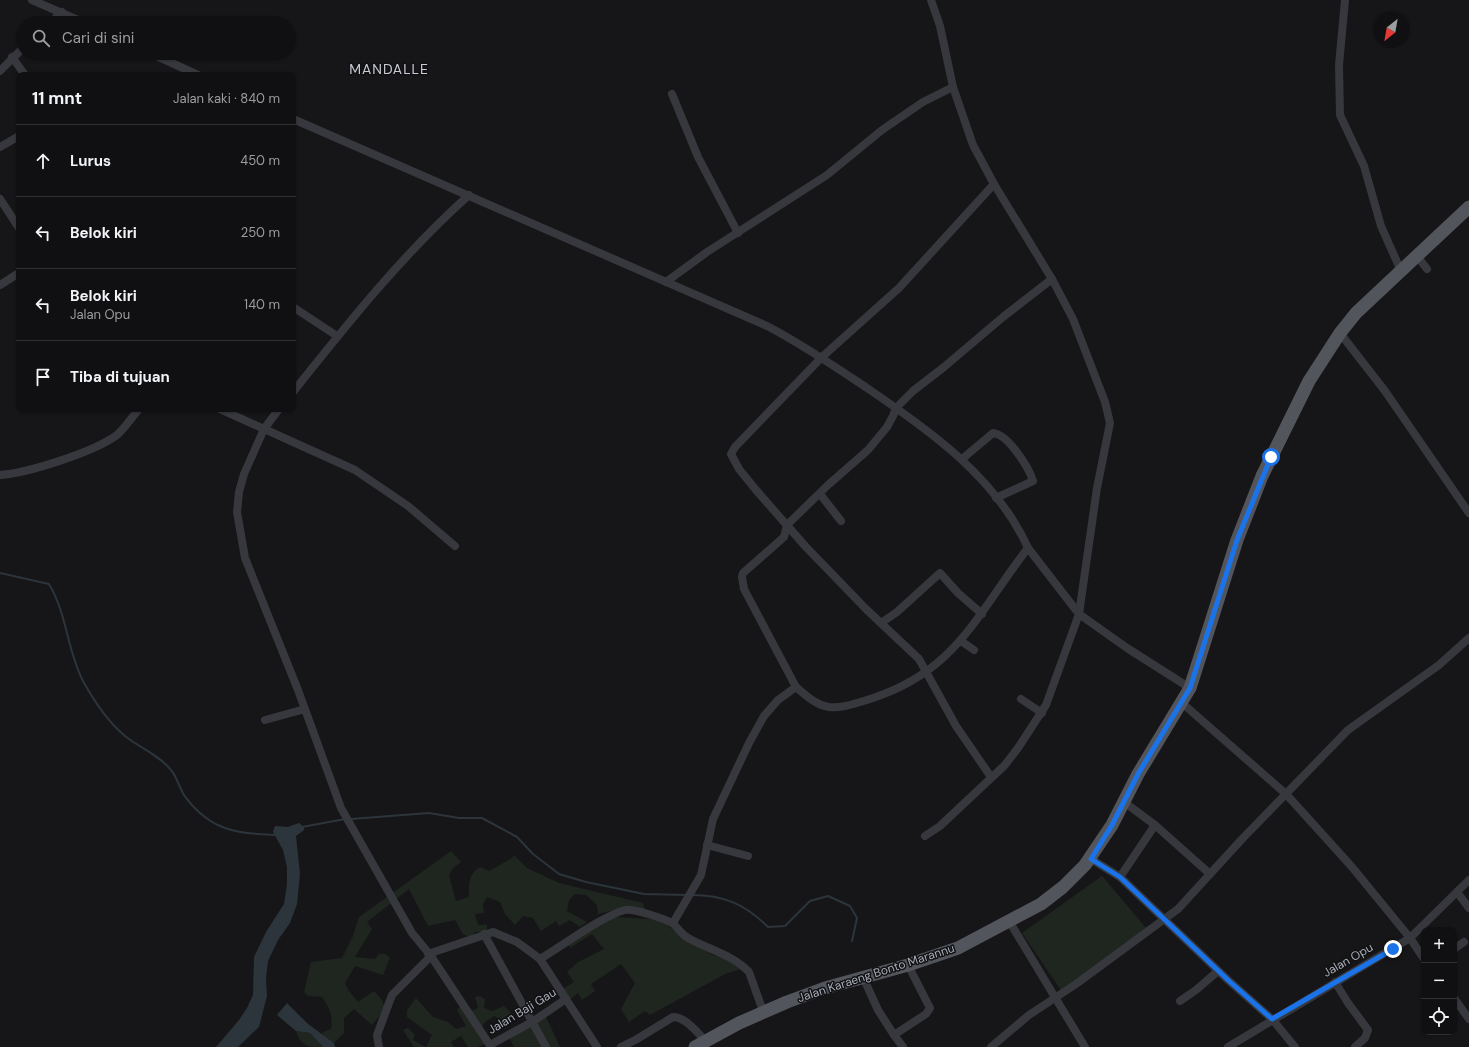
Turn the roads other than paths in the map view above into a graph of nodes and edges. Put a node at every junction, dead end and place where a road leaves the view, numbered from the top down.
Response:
1 (32, 0) edge
2 (931, 0) edge
3 (1345, 0) edge
4 (62, 12) junction
5 (58, 16) edge
6 (70, 16) edge
7 (16, 54) edge
8 (12, 57) junction
9 (165, 60) edge
10 (0, 71) edge
11 (23, 72) edge
12 (191, 72) edge
13 (953, 87) junction
14 (672, 94) dead end
15 (296, 120) edge
16 (16, 138) edge
17 (0, 147) edge
18 (994, 184) junction
19 (469, 196) junction
20 (0, 199) edge
21 (1469, 207) edge
22 (16, 223) edge
23 (738, 233) junction
24 (1417, 256) junction
25 (1427, 269) dead end
26 (1401, 271) junction
27 (16, 274) edge
28 (1052, 278) junction
29 (666, 282) junction
30 (0, 284) edge
31 (296, 309) edge
32 (1340, 333) junction
33 (337, 336) junction
34 (822, 357) junction
35 (296, 388) edge
36 (896, 408) junction
37 (136, 412) edge
38 (227, 412) edge
39 (277, 412) edge
40 (264, 428) junction
41 (962, 459) junction
42 (0, 474) edge
43 (820, 494) junction
44 (996, 498) junction
45 (1469, 513) edge
46 (840, 521) dead end
47 (787, 525) junction
48 (455, 546) dead end
49 (1028, 548) junction
50 (982, 614) junction
51 (1079, 614) junction
52 (881, 623) junction
53 (1469, 638) edge
54 (961, 641) junction
55 (974, 650) dead end
56 (927, 673) junction
57 (796, 686) junction
58 (1190, 688) junction
59 (1021, 699) dead end
60 (1182, 703) junction
61 (305, 709) junction
62 (1042, 712) junction
63 (265, 720) dead end
64 (991, 778) junction
65 (1286, 794) junction
66 (1124, 802) junction
67 (1155, 825) junction
68 (925, 836) dead end
69 (707, 845) junction
70 (748, 856) dead end
71 (1091, 859) junction
72 (1210, 874) junction
73 (1120, 877) junction
74 (1469, 880) edge
75 (1457, 892) junction
76 (1469, 908) edge
77 (1165, 919) junction
78 (1009, 921) junction
79 (673, 924) junction
80 (484, 934) junction
81 (1410, 938) junction
82 (1464, 942) dead end
83 (1457, 947) edge
84 (1421, 954) edge
85 (430, 955) junction
86 (540, 959) junction
87 (908, 965) junction
88 (1218, 971) junction
89 (863, 977) junction
90 (1335, 982) junction
91 (1055, 998) junction
92 (566, 999) junction
93 (1455, 999) edge
94 (1180, 1001) dead end
95 (763, 1012) junction
96 (1272, 1019) junction
97 (1469, 1019) edge
98 (532, 1022) junction
99 (894, 1035) junction
100 (706, 1041) junction
101 (491, 1046) edge
102 (379, 1047) edge
103 (546, 1047) edge
104 (597, 1047) edge
105 (621, 1047) edge
106 (695, 1047) edge
107 (904, 1047) edge
108 (991, 1047) edge
109 (1085, 1047) edge
110 (1228, 1047) edge
111 (1295, 1047) edge
112 (1355, 1047) edge

1 - 4 street
2 - 13 street
3 - 26 street
4 - 5 street
4 - 6 street
7 - 8 street
8 - 10 street
8 - 11 street
9 - 12 street
13 - 18 street
13 - 23 street
14 - 23 street
15 - 19 street
16 - 17 street
18 - 28 street
18 - 34 street
19 - 29 street
19 - 33 street
20 - 22 street
21 - 24 main road, Jalan Karaeng Bonto Marannu
23 - 29 street
24 - 25 street
24 - 26 main road, Jalan Karaeng Bonto Marannu
26 - 32 main road, Jalan Karaeng Bonto Marannu
27 - 30 street
28 - 36 street
28 - 51 street
29 - 34 street
31 - 33 street
32 - 45 street
32 - 58 main road, Jalan Karaeng Bonto Marannu
33 - 35 street
34 - 36 street
34 - 47 street
36 - 41 street
36 - 43 street
37 - 42 street
38 - 40 street
39 - 40 street
40 - 48 street
40 - 61 street
41 - 44 street
41 - 44 street
43 - 46 street
43 - 47 street
44 - 49 street
47 - 52 street
47 - 57 street
49 - 50 street
49 - 51 street
50 - 52 street
50 - 54 street
51 - 58 street
51 - 62 street
52 - 56 street
53 - 65 street
54 - 55 street
54 - 56 street
56 - 57 street
56 - 64 street
57 - 69 street
58 - 60 main road, Jalan Karaeng Bonto Marannu
59 - 62 street
60 - 65 street
60 - 66 main road, Jalan Karaeng Bonto Marannu
61 - 63 street
61 - 85 street
62 - 64 street
64 - 68 street
65 - 72 street
65 - 81 street
66 - 67 street
66 - 71 main road, Jalan Karaeng Bonto Marannu
67 - 72 street
67 - 73 street
69 - 70 street
69 - 79 street
71 - 73 street
71 - 78 main road, Jalan Karaeng Bonto Marannu
72 - 77 street
73 - 77 street
74 - 75 street, Jalan Opu
75 - 76 street
75 - 81 street, Jalan Opu
77 - 88 street
77 - 91 street
78 - 87 main road, Jalan Karaeng Bonto Marannu
78 - 91 street
79 - 86 street
79 - 95 street
80 - 85 street
80 - 86 street
80 - 98 street
81 - 84 street
81 - 90 street, Jalan Opu
82 - 83 street
85 - 101 street
85 - 102 street
86 - 92 street
87 - 89 main road, Jalan Karaeng Bonto Marannu
87 - 99 street
88 - 94 street
88 - 96 street
89 - 95 main road, Jalan Karaeng Bonto Marannu
89 - 99 street
90 - 96 street, Jalan Opu
90 - 112 street
91 - 108 street
91 - 109 street
92 - 98 street, Jalan Baji Gau
92 - 104 street
93 - 97 street
95 - 100 main road, Jalan Karaeng Bonto Marannu
96 - 110 street, Jalan Opu
96 - 111 street
98 - 101 street, Jalan Baji Gau
98 - 103 street
99 - 107 street
100 - 105 street
100 - 106 main road, Jalan Karaeng Bonto Marannu

